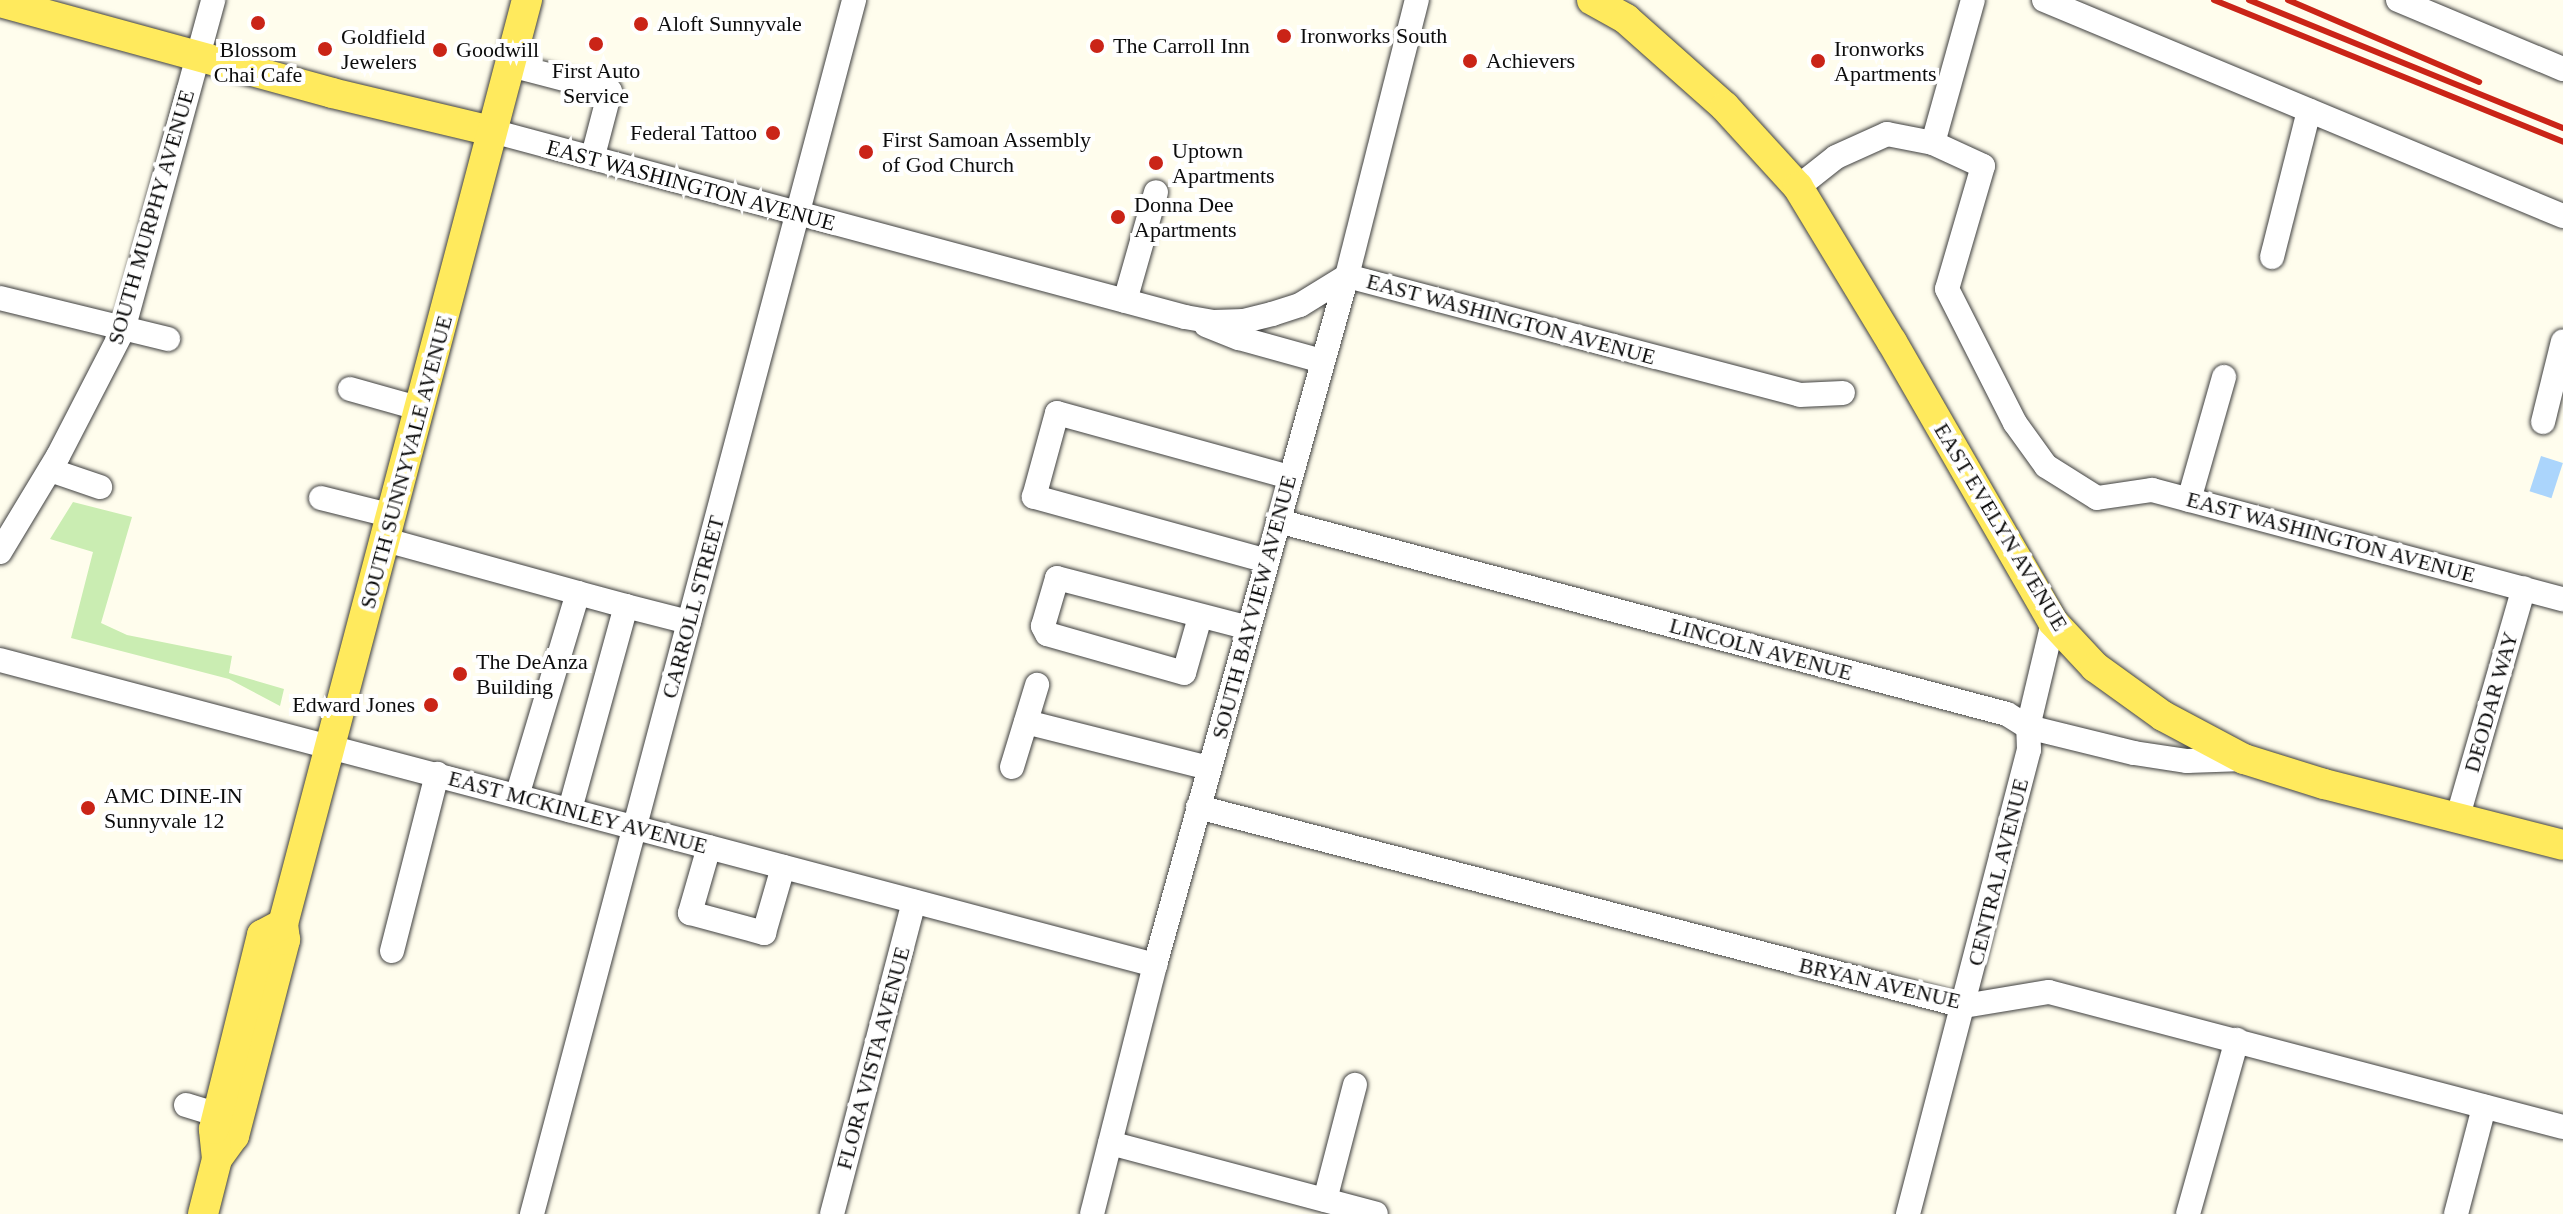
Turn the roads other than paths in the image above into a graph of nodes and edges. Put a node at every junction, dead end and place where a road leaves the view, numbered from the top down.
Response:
1 (213, 0) edge
2 (527, 0) edge
3 (854, 0) edge
4 (1417, 0) edge
5 (1592, 0) edge
6 (1973, 0) edge
7 (2044, 0) edge
8 (2398, 0) edge
9 (0, 2) edge
10 (42, 6) edge
11 (197, 55) junction
12 (510, 65) junction
13 (2563, 69) edge
14 (2309, 111) junction
15 (492, 131) junction
16 (1933, 143) junction
17 (593, 156) junction
18 (1798, 187) junction
19 (1156, 192) dead end
20 (797, 214) junction
21 (2563, 216) edge
22 (2272, 257) dead end
23 (1347, 276) junction
24 (0, 298) edge
25 (1125, 301) junction
26 (1185, 317) junction
27 (123, 330) junction
28 (168, 339) dead end
29 (2563, 341) edge
30 (1322, 361) junction
31 (2224, 377) dead end
32 (350, 389) dead end
33 (1843, 393) dead end
34 (421, 409) junction
35 (2543, 422) dead end
36 (50, 470) junction
37 (1290, 477) junction
38 (100, 487) dead end
39 (321, 498) dead end
40 (2189, 500) junction
41 (1278, 521) junction
42 (390, 528) junction
43 (0, 552) edge
44 (1267, 561) junction
45 (2524, 588) junction
46 (578, 593) junction
47 (2563, 599) edge
48 (626, 606) junction
49 (1200, 617) junction
50 (689, 622) junction
51 (2053, 622) junction
52 (1249, 628) junction
53 (0, 660) edge
54 (1037, 685) dead end
55 (1026, 722) junction
56 (2028, 727) junction
57 (330, 745) junction
58 (2244, 759) junction
59 (1012, 767) dead end
60 (1209, 768) junction
61 (437, 774) junction
62 (517, 796) junction
63 (1198, 807) junction
64 (570, 810) junction
65 (2458, 816) junction
66 (635, 827) junction
67 (2563, 845) edge
68 (709, 847) junction
69 (783, 867) junction
70 (914, 902) junction
71 (283, 924) junction
72 (392, 951) dead end
73 (1155, 965) junction
74 (1964, 1006) junction
75 (2237, 1040) junction
76 (1355, 1085) dead end
77 (186, 1105) dead end
78 (2484, 1107) junction
79 (218, 1115) junction
80 (2563, 1127) edge
81 (1110, 1143) junction
82 (217, 1159) junction
83 (1325, 1200) junction
84 (203, 1214) edge
85 (532, 1214) edge
86 (832, 1214) edge
87 (1092, 1214) edge
88 (1376, 1214) edge
89 (1908, 1214) edge
90 (2188, 1214) edge
91 (2456, 1214) edge

1 - 11 street, SOUTH MURPHY AVENUE
2 - 12 main road, SOUTH SUNNYVALE AVENUE
3 - 20 street, CARROLL STREET
4 - 23 street, SOUTH BAYVIEW AVENUE
5 - 18 main road, EAST EVELYN AVENUE
6 - 16 street
7 - 14 street
8 - 13 street
9 - 10 main road, EAST WASHINGTON AVENUE
10 - 11 main road, EAST WASHINGTON AVENUE
11 - 15 main road, EAST WASHINGTON AVENUE
11 - 27 street, SOUTH MURPHY AVENUE
12 - 15 main road, SOUTH SUNNYVALE AVENUE
12 - 17 street
14 - 21 street
14 - 22 street
15 - 17 street, EAST WASHINGTON AVENUE
15 - 34 main road, SOUTH SUNNYVALE AVENUE
16 - 18 street
16 - 40 street, EAST WASHINGTON AVENUE
17 - 20 street, EAST WASHINGTON AVENUE
18 - 51 main road, EAST EVELYN AVENUE
19 - 25 street
20 - 25 street, EAST WASHINGTON AVENUE
20 - 50 street, CARROLL STREET
23 - 26 street, EAST WASHINGTON AVENUE
23 - 30 street, SOUTH BAYVIEW AVENUE
23 - 33 street, EAST WASHINGTON AVENUE
24 - 27 street
25 - 26 street, EAST WASHINGTON AVENUE
26 - 30 street, EAST WASHINGTON AVENUE
27 - 28 street
27 - 36 street, SOUTH MURPHY AVENUE
29 - 35 street
30 - 37 street, SOUTH BAYVIEW AVENUE
31 - 40 street
32 - 34 street
34 - 42 main road, SOUTH SUNNYVALE AVENUE
36 - 38 street
36 - 43 street, SOUTH MURPHY AVENUE
37 - 41 street, SOUTH BAYVIEW AVENUE
37 - 44 street
39 - 42 street
40 - 45 street, EAST WASHINGTON AVENUE
41 - 44 street, SOUTH BAYVIEW AVENUE
41 - 56 street, LINCOLN AVENUE
42 - 46 street
42 - 57 main road, SOUTH SUNNYVALE AVENUE
44 - 52 street, SOUTH BAYVIEW AVENUE
45 - 47 street, EAST WASHINGTON AVENUE
45 - 65 street, DEODAR WAY
46 - 48 street
46 - 62 street
48 - 50 street
48 - 64 street
49 - 49 street
49 - 52 street
50 - 66 street, CARROLL STREET
51 - 56 street, CENTRAL AVENUE
51 - 58 main road, EAST EVELYN AVENUE
52 - 60 street, SOUTH BAYVIEW AVENUE
53 - 57 street, EAST MCKINLEY AVENUE
54 - 55 street
55 - 59 street
55 - 60 street
56 - 58 street, LINCOLN AVENUE
56 - 74 street, CENTRAL AVENUE
57 - 61 street, EAST MCKINLEY AVENUE
57 - 71 main road, SOUTH SUNNYVALE AVENUE
58 - 65 main road, EAST EVELYN AVENUE
60 - 63 street, SOUTH BAYVIEW AVENUE
61 - 62 street, EAST MCKINLEY AVENUE
61 - 72 street
62 - 64 street, EAST MCKINLEY AVENUE
63 - 73 street, SOUTH BAYVIEW AVENUE
63 - 74 street, BRYAN AVENUE
64 - 66 street, EAST MCKINLEY AVENUE
65 - 67 main road, EAST EVELYN AVENUE
66 - 68 street, EAST MCKINLEY AVENUE
66 - 85 street, CARROLL STREET
68 - 69 street, EAST MCKINLEY AVENUE
68 - 69 street
69 - 70 street, EAST MCKINLEY AVENUE
70 - 73 street, EAST MCKINLEY AVENUE
70 - 86 street, FLORA VISTA AVENUE
71 - 79 main road, SOUTH SUNNYVALE AVENUE
71 - 82 main road, SOUTH SUNNYVALE AVENUE
73 - 81 street, SOUTH BAYVIEW AVENUE
74 - 75 street, BRYAN AVENUE
74 - 89 street, CENTRAL AVENUE
75 - 78 street, BRYAN AVENUE
75 - 90 street
76 - 83 street
77 - 79 street
78 - 80 street, BRYAN AVENUE
78 - 91 street
79 - 82 main road, SOUTH SUNNYVALE AVENUE
81 - 83 street
81 - 87 street, SOUTH BAYVIEW AVENUE
82 - 84 main road, SOUTH SUNNYVALE AVENUE
83 - 88 street

